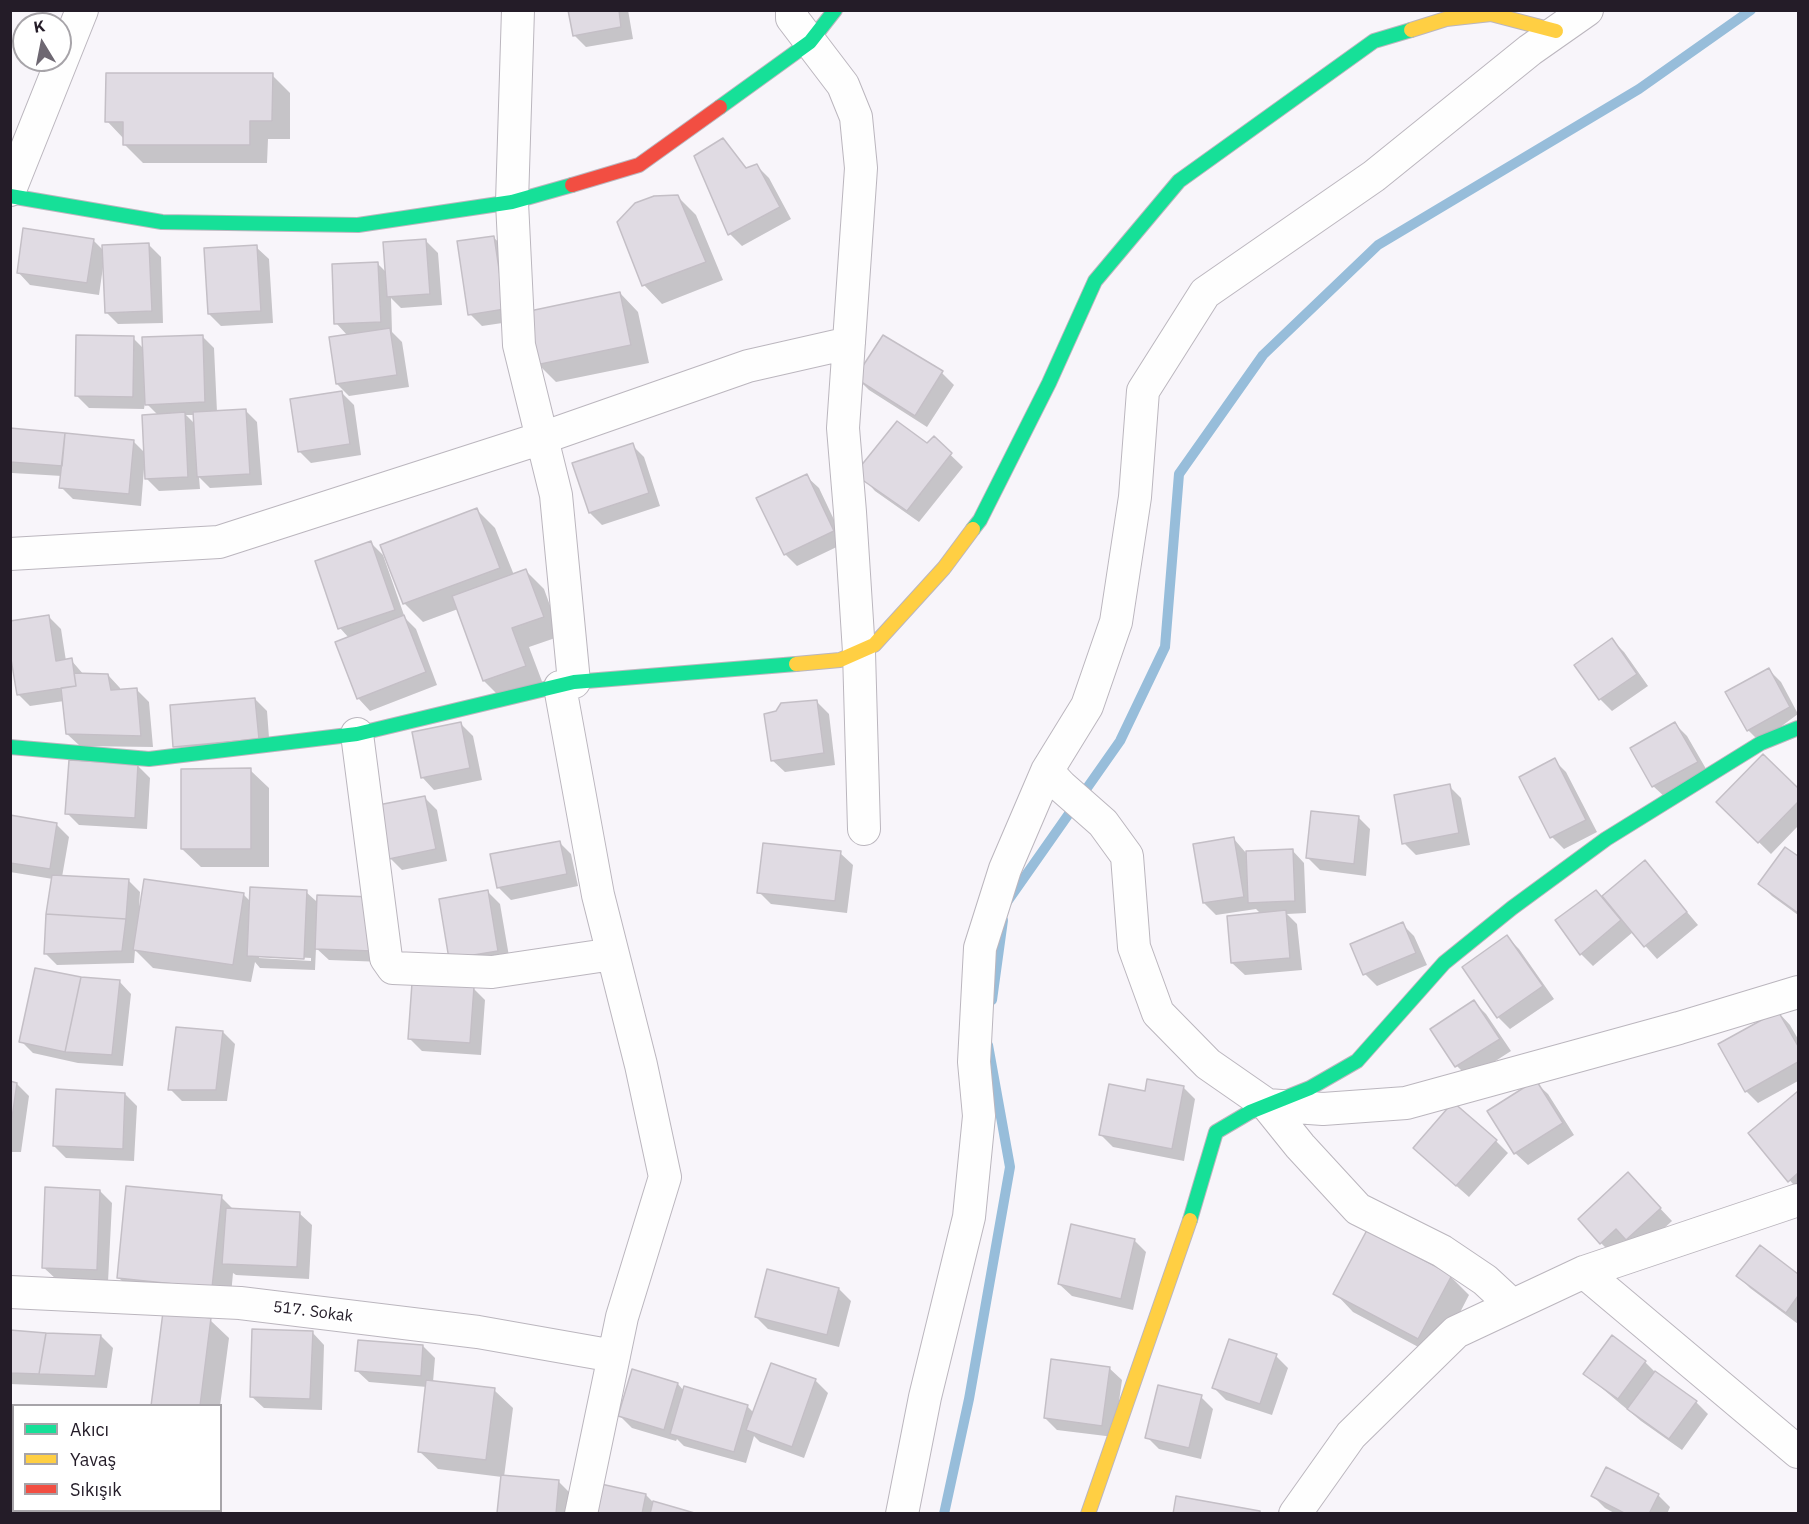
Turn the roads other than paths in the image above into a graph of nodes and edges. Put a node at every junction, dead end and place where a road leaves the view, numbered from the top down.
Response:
1 (82, 10) edge
2 (518, 10) edge
3 (792, 10) edge
4 (835, 10) edge
5 (1587, 10) edge
6 (1556, 32) junction
7 (810, 42) junction
8 (10, 190) edge
9 (10, 196) edge
10 (512, 202) junction
11 (849, 343) junction
12 (542, 438) junction
13 (10, 554) edge
14 (859, 652) junction
15 (567, 684) junction
16 (1798, 728) edge
17 (357, 734) junction
18 (10, 747) edge
19 (1054, 778) junction
20 (864, 829) dead end
21 (613, 954) junction
22 (1798, 992) edge
23 (1268, 1105) junction
24 (1798, 1200) edge
25 (1584, 1272) junction
26 (10, 1292) edge
27 (1512, 1305) junction
28 (614, 1356) junction
29 (1798, 1452) edge
30 (581, 1514) edge
31 (902, 1514) edge
32 (1088, 1514) edge
33 (1295, 1514) edge

1 - 8 street
2 - 10 street
3 - 7 street
4 - 7 street
5 - 6 street
6 - 14 street
6 - 19 street
7 - 10 street
7 - 11 street
9 - 10 street
10 - 12 street
11 - 12 street
11 - 14 street
12 - 13 street
12 - 15 street
14 - 15 street
14 - 20 street
15 - 17 street
15 - 21 street
16 - 23 street
17 - 18 street
17 - 21 street
19 - 23 street
19 - 31 street
21 - 28 street
22 - 23 street
23 - 27 street
23 - 32 street
24 - 25 street
25 - 27 street
25 - 29 street
26 - 28 street, 517. Sokak
27 - 33 street
28 - 30 street

